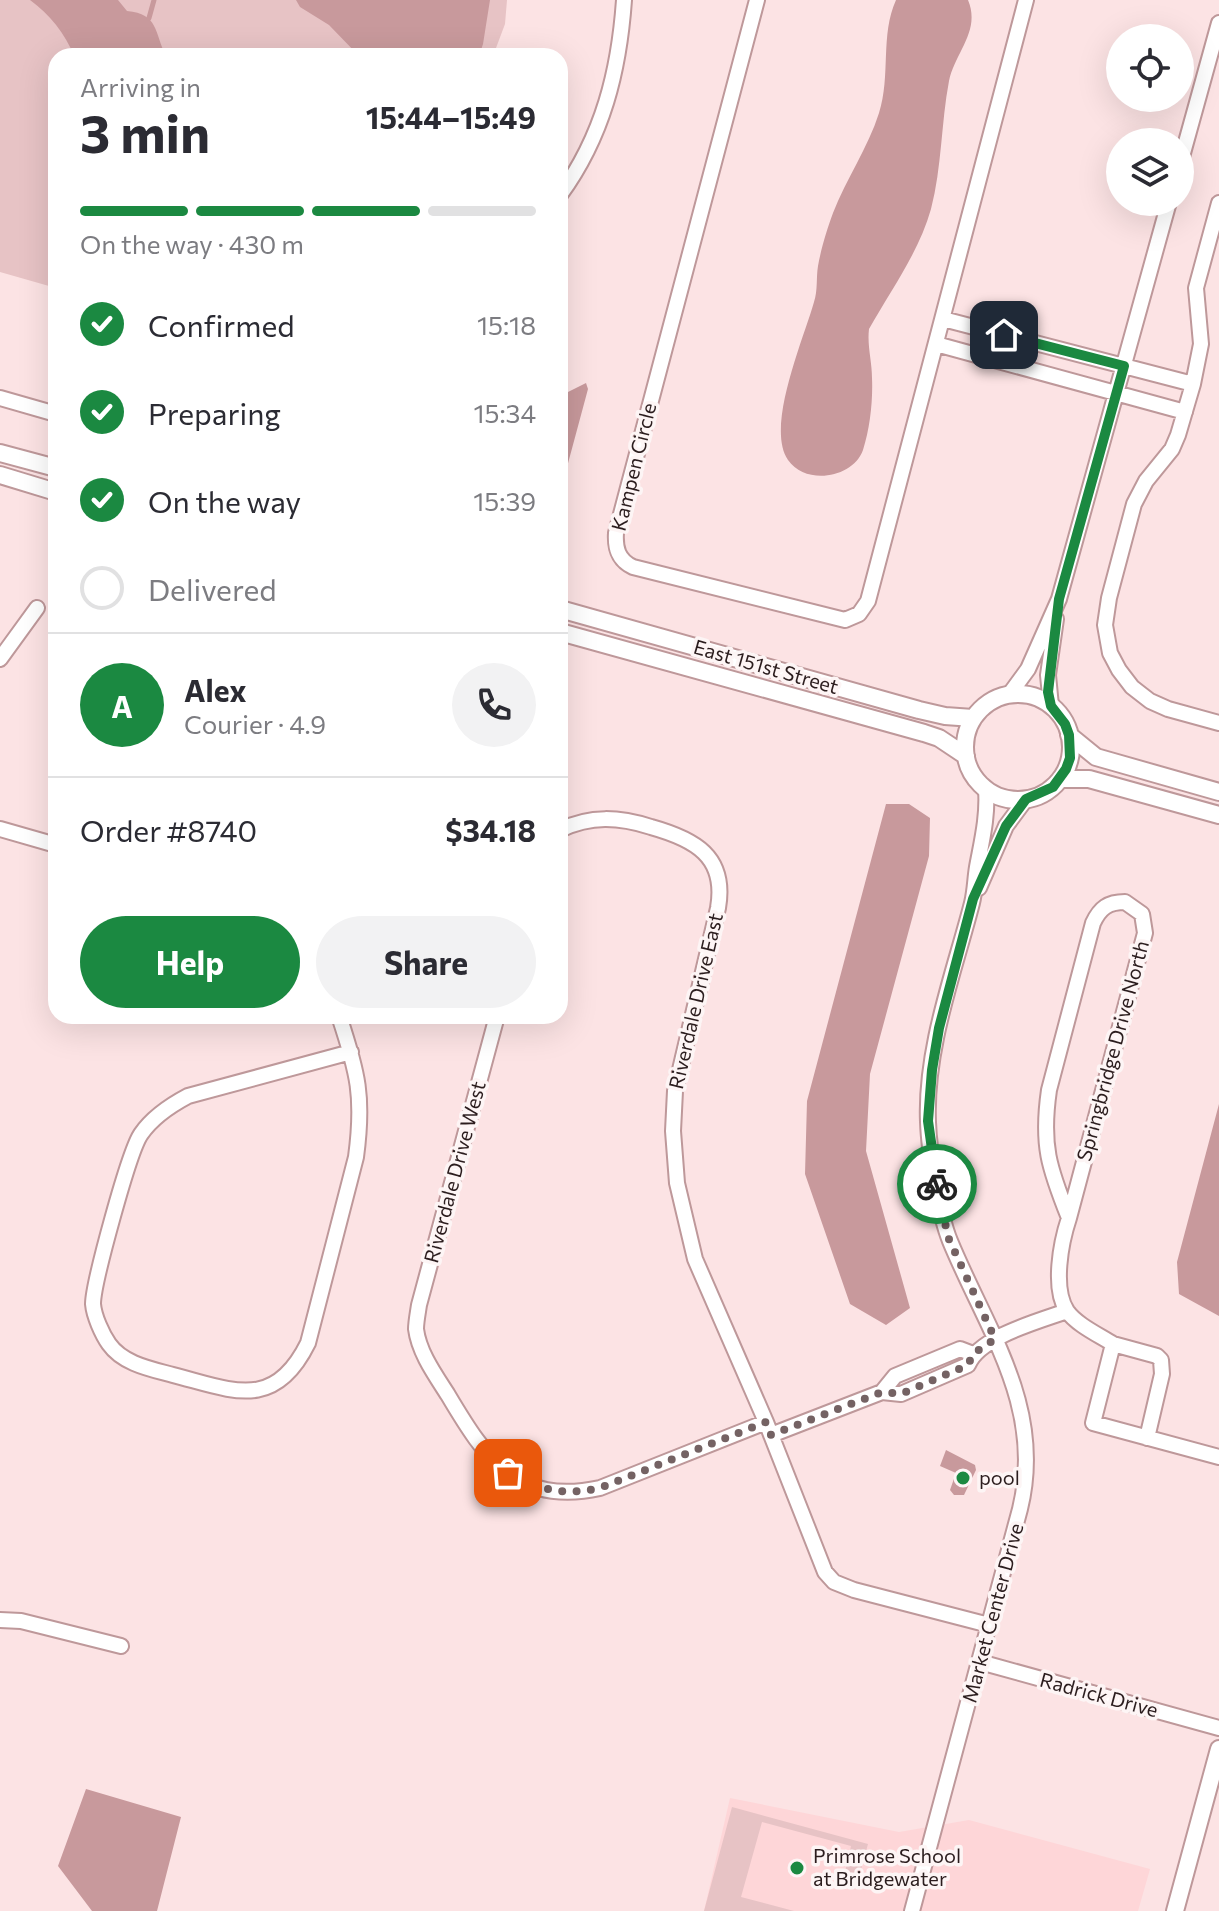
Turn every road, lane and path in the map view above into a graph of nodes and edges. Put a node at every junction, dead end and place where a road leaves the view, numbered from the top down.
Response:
1 (624, 0) edge
2 (757, 0) edge
3 (1026, 0) edge
4 (1219, 23) edge
5 (1190, 128) edge
6 (568, 183) edge
7 (1219, 203) edge
8 (1165, 216) edge
9 (943, 319) junction
10 (936, 344) junction
11 (1124, 366) junction
12 (1193, 384) junction
13 (1116, 393) junction
14 (0, 398) edge
15 (48, 412) edge
16 (1185, 412) junction
17 (0, 453) edge
18 (48, 466) edge
19 (0, 475) edge
20 (48, 490) edge
21 (1059, 599) junction
22 (37, 608) dead end
23 (568, 611) edge
24 (568, 634) edge
25 (0, 659) edge
26 (1009, 695) junction
27 (1051, 706) junction
28 (973, 718) junction
29 (1219, 723) edge
30 (1069, 735) junction
31 (966, 756) junction
32 (1060, 779) junction
33 (986, 789) junction
34 (1219, 792) edge
35 (1026, 799) junction
36 (1219, 815) edge
37 (568, 827) edge
38 (0, 829) edge
39 (48, 843) edge
40 (973, 899) junction
41 (342, 1024) edge
42 (495, 1024) edge
43 (351, 1052) junction
44 (1069, 1218) junction
45 (1067, 1311) junction
46 (995, 1339) junction
47 (1113, 1344) junction
48 (768, 1429) junction
49 (1147, 1438) junction
50 (1219, 1457) edge
51 (0, 1620) edge
52 (989, 1625) junction
53 (121, 1646) dead end
54 (980, 1662) junction
55 (1219, 1728) edge
56 (1219, 1749) edge
57 (912, 1911) edge
58 (1175, 1911) edge

1 - 6 street
2 - 10 street, Kampen Circle
3 - 9 street, Kampen Circle
4 - 5 street
7 - 12 street
8 - 11 street
9 - 10 street, Kampen Circle
9 - 11 street
10 - 13 street
11 - 12 street
11 - 13 street
12 - 16 street
13 - 16 street
13 - 21 street
14 - 15 street
16 - 29 street
17 - 18 street
19 - 20 street
21 - 26 street
21 - 27 street
22 - 25 street
23 - 28 street, East 151st Street
24 - 31 street, East 151st Street
26 - 27 street
26 - 28 street
27 - 30 street
28 - 31 street
30 - 32 street
30 - 34 street
31 - 33 street
32 - 35 street
32 - 36 street
33 - 35 street
33 - 40 street, Market Center Drive
35 - 40 street, Market Center Drive
37 - 48 street, Riverdale Drive East
38 - 39 street
40 - 46 street, Market Center Drive
41 - 43 street
42 - 48 street, Riverdale Drive West
43 - 43 street
44 - 44 street, Springbridge Drive North
44 - 45 street, Springbridge Drive North
45 - 46 street
45 - 47 street
46 - 48 street
46 - 52 street, Market Center Drive
47 - 49 street
47 - 49 street
48 - 52 street, Riverdale Drive East
49 - 50 street
51 - 53 street
52 - 54 street, Market Center Drive
54 - 55 street, Radrick Drive
54 - 57 street, Market Center Drive
56 - 58 street

